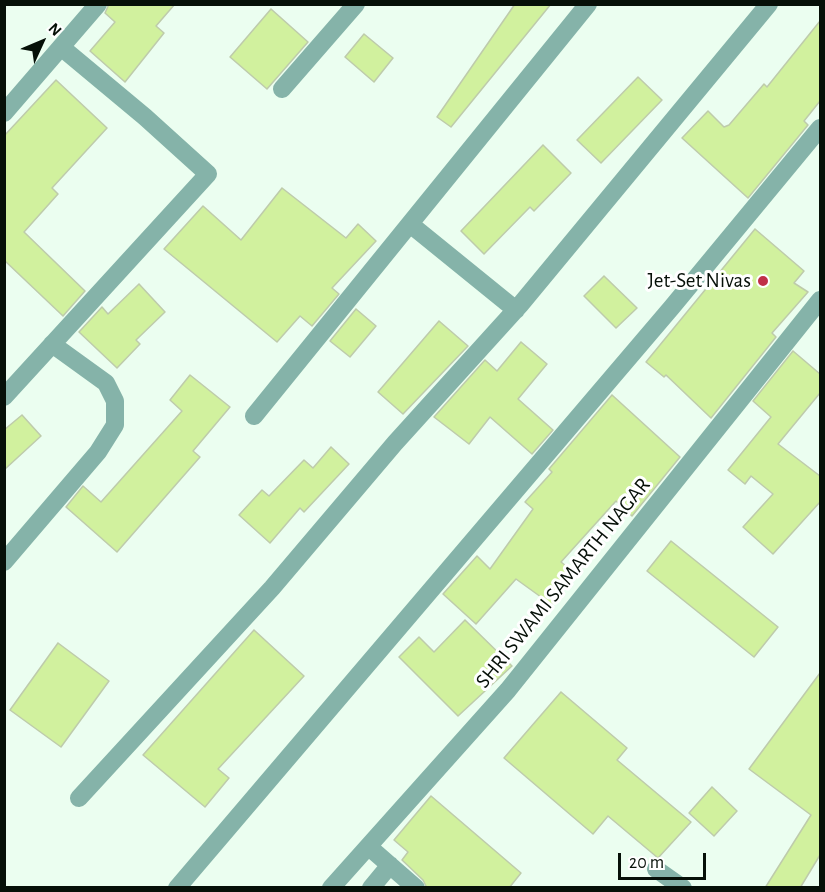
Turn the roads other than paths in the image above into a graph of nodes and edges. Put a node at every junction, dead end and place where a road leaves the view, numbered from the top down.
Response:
1 (98, 4) edge
2 (356, 4) edge
3 (588, 4) edge
4 (769, 4) edge
5 (61, 47) junction
6 (282, 89) dead end
7 (4, 113) edge
8 (820, 128) edge
9 (410, 224) junction
10 (820, 300) edge
11 (516, 310) junction
12 (52, 344) junction
13 (4, 397) edge
14 (254, 416) dead end
15 (4, 562) edge
16 (79, 798) dead end
17 (369, 847) junction
18 (390, 865) junction
19 (656, 869) dead end
20 (177, 888) edge
21 (331, 888) edge
22 (371, 888) edge
23 (416, 888) edge
24 (683, 888) edge

1 - 5 street
2 - 6 street
3 - 9 street
4 - 11 street
5 - 7 street
5 - 12 street
8 - 20 street
9 - 11 street
9 - 14 street
10 - 17 street, SHRI SWAMI SAMARTH NAGAR
11 - 16 street
12 - 13 street
12 - 15 street
17 - 18 street
17 - 21 street, SHRI SWAMI SAMARTH NAGAR
18 - 22 street
18 - 23 street
19 - 24 street

